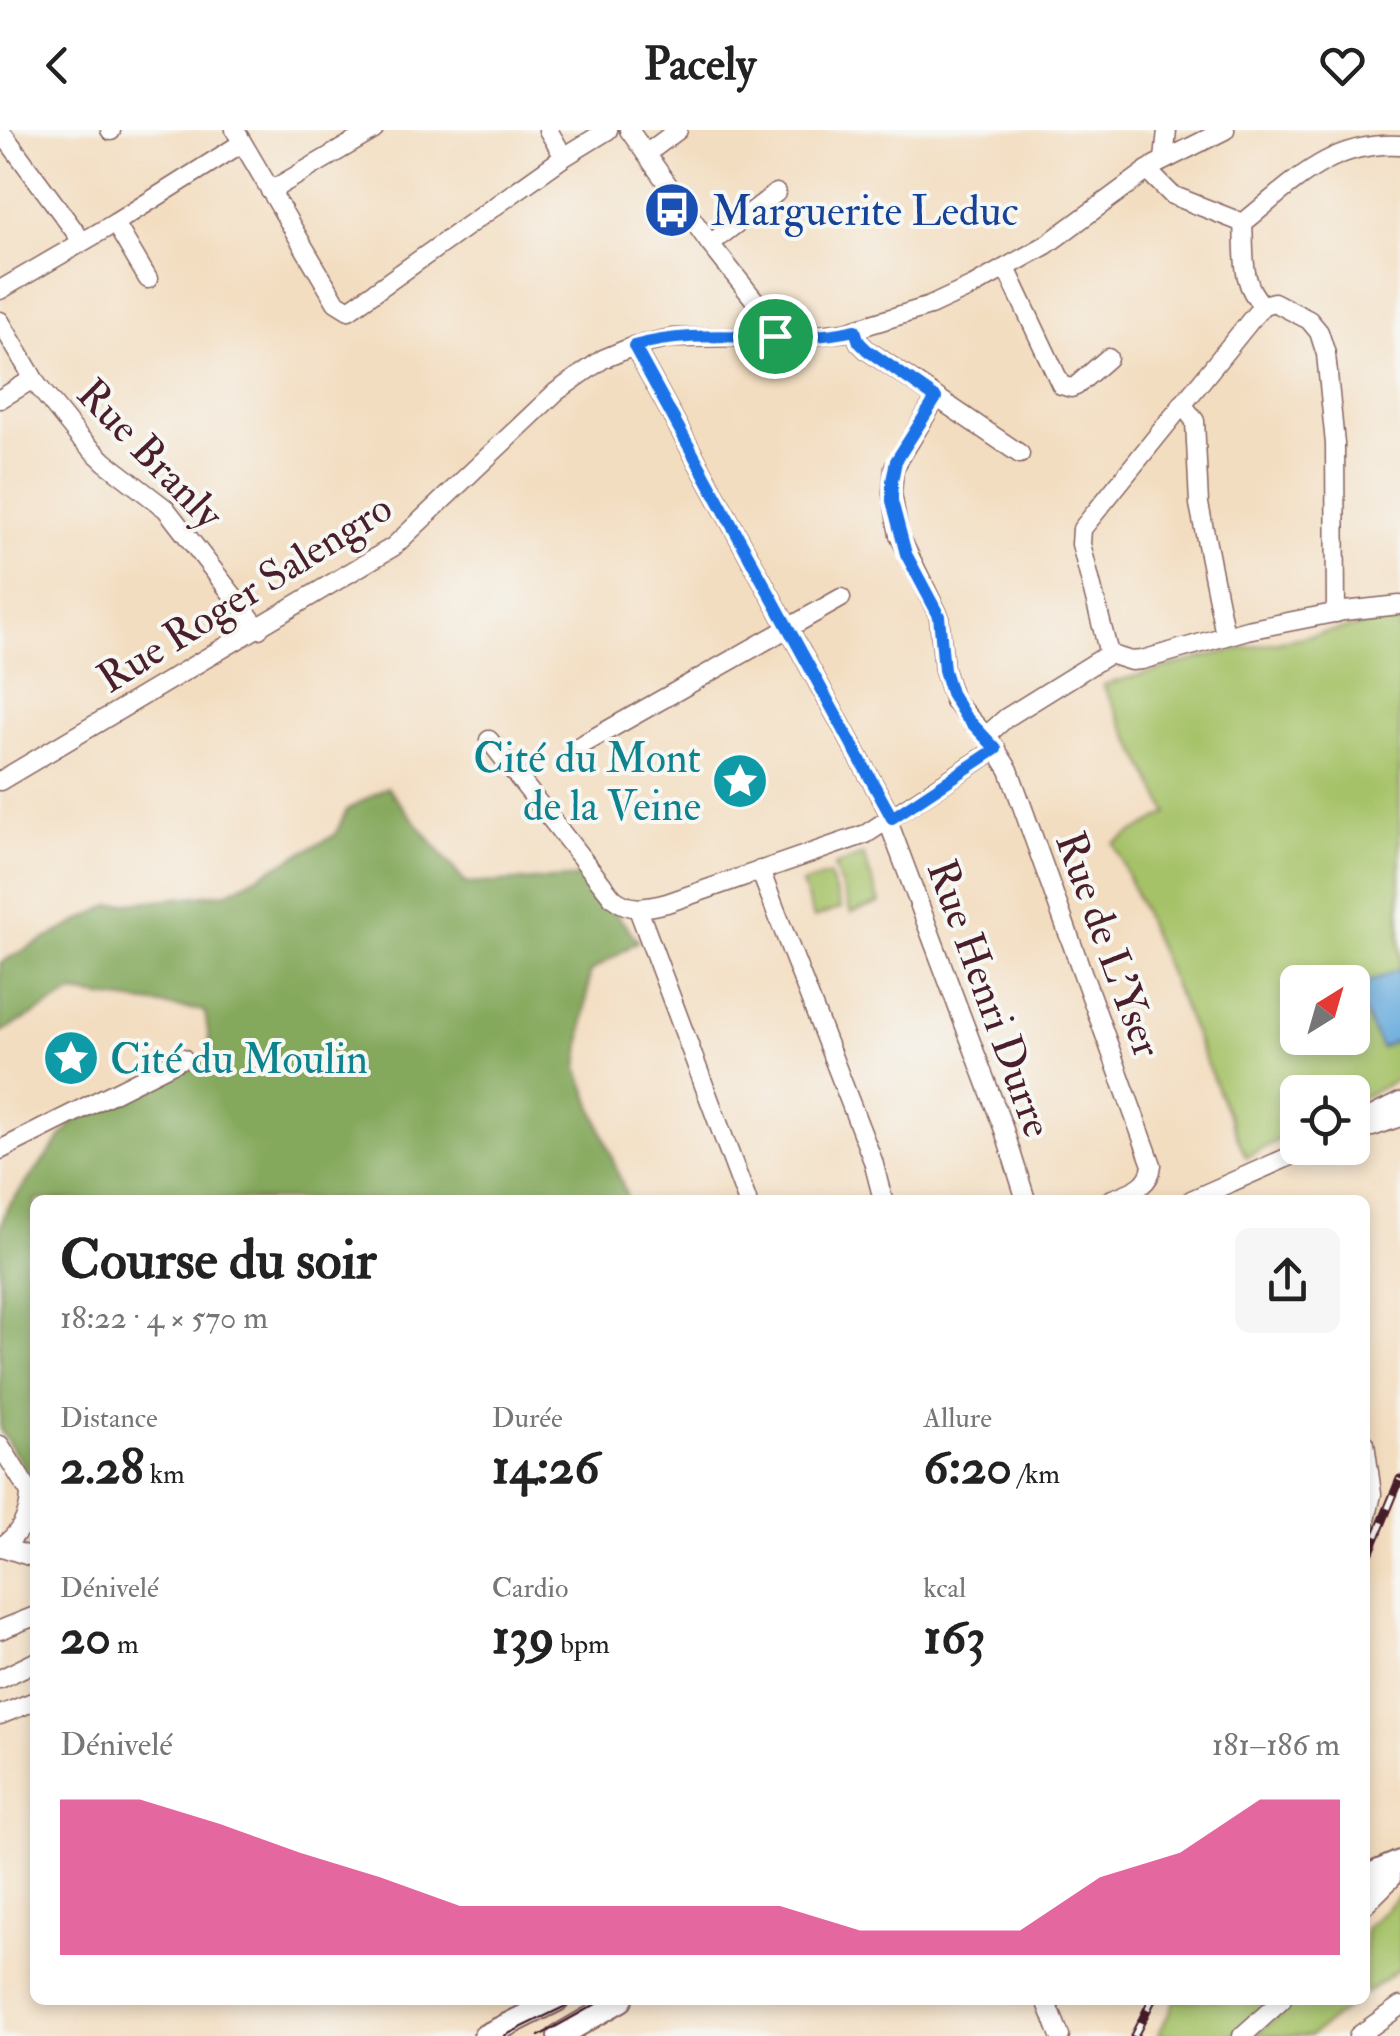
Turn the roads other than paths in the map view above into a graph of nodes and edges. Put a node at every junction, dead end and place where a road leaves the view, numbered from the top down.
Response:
1 (0, 130) edge
2 (374, 130) edge
3 (548, 130) edge
4 (608, 130) edge
5 (629, 130) edge
6 (678, 130) edge
7 (1167, 130) edge
8 (1225, 130) edge
9 (238, 136) edge
10 (1400, 145) edge
11 (646, 154) junction
12 (564, 157) junction
13 (1164, 160) junction
14 (1147, 170) junction
15 (270, 191) junction
16 (776, 193) dead end
17 (115, 223) junction
18 (1243, 223) junction
19 (82, 241) junction
20 (710, 244) junction
21 (1006, 268) junction
22 (148, 279) dead end
23 (0, 290) edge
24 (1263, 306) junction
25 (0, 321) edge
26 (855, 330) junction
27 (775, 336) junction
28 (634, 346) junction
29 (1108, 358) dead end
30 (34, 379) junction
31 (936, 398) junction
32 (0, 399) edge
33 (1182, 404) junction
34 (1020, 454) dead end
35 (842, 598) dead end
36 (1400, 605) edge
37 (1336, 613) junction
38 (788, 628) junction
39 (259, 630) junction
40 (1225, 635) junction
41 (1110, 654) junction
42 (489, 740) dead end
43 (991, 743) junction
44 (578, 747) dead end
45 (0, 781) edge
46 (890, 819) junction
47 (760, 870) junction
48 (638, 909) junction
49 (183, 1058) dead end
50 (1400, 1102) edge
51 (1370, 1117) edge
52 (1400, 1117) edge
53 (1370, 1128) edge
54 (0, 1150) edge
55 (1280, 1162) edge
56 (745, 1195) edge
57 (882, 1195) edge
58 (1024, 1195) edge
59 (1121, 1195) edge
60 (1204, 1195) edge
61 (0, 1445) edge
62 (30, 1495) edge
63 (30, 1505) edge
64 (1, 1547) edge
65 (30, 1556) edge
66 (30, 1618) edge
67 (0, 1630) edge
68 (30, 1664) edge
69 (0, 1679) edge
70 (30, 1703) edge
71 (0, 1715) edge
72 (1397, 1872) edge
73 (1370, 1876) edge
74 (1370, 1886) edge
75 (1370, 1901) edge
76 (547, 2005) edge
77 (613, 2005) edge
78 (1048, 2005) edge
79 (1276, 2005) edge
80 (1400, 2006) edge
81 (484, 2036) edge
82 (558, 2036) edge
83 (1060, 2036) edge
84 (1242, 2036) edge
85 (1358, 2036) edge

1 - 19 street
2 - 15 street
3 - 12 street
4 - 12 street
5 - 11 street
6 - 11 street
7 - 13 street
8 - 13 street, Rue Roger Salengro
9 - 15 street
9 - 17 street
10 - 18 street
11 - 20 street
12 - 15 street
13 - 14 street, Rue Roger Salengro
14 - 18 street
14 - 21 street, Rue Roger Salengro
16 - 20 street
17 - 19 street
17 - 22 street
18 - 24 street
19 - 23 street
20 - 27 street
21 - 26 street, Rue Roger Salengro
21 - 29 street
24 - 33 street
24 - 37 street
25 - 30 street, Rue Branly
26 - 27 street, Rue Roger Salengro
26 - 31 street
27 - 28 street, Rue Roger Salengro
28 - 38 street, Rue Henri Durre
28 - 39 street, Rue Roger Salengro
30 - 32 street
30 - 39 street, Rue Branly
31 - 34 street
31 - 43 street, Rue de L'Yser
33 - 40 street
33 - 41 street
35 - 38 street
36 - 37 street
37 - 40 street
38 - 44 street
38 - 46 street, Rue Henri Durre
39 - 45 street, Rue Roger Salengro
40 - 41 street
41 - 43 street
42 - 48 street
43 - 46 street
43 - 59 street, Rue de L'Yser
46 - 47 street
46 - 58 street, Rue Henri Durre
47 - 48 street
47 - 57 street
48 - 56 street
49 - 54 street
50 - 51 street
52 - 53 street
55 - 60 street
61 - 62 street
63 - 64 street
64 - 65 street
66 - 67 street
68 - 69 street
70 - 71 street
72 - 73 main road
72 - 74 main road
72 - 75 street
76 - 81 main road
77 - 82 main road
78 - 83 street
79 - 84 street
80 - 85 street

